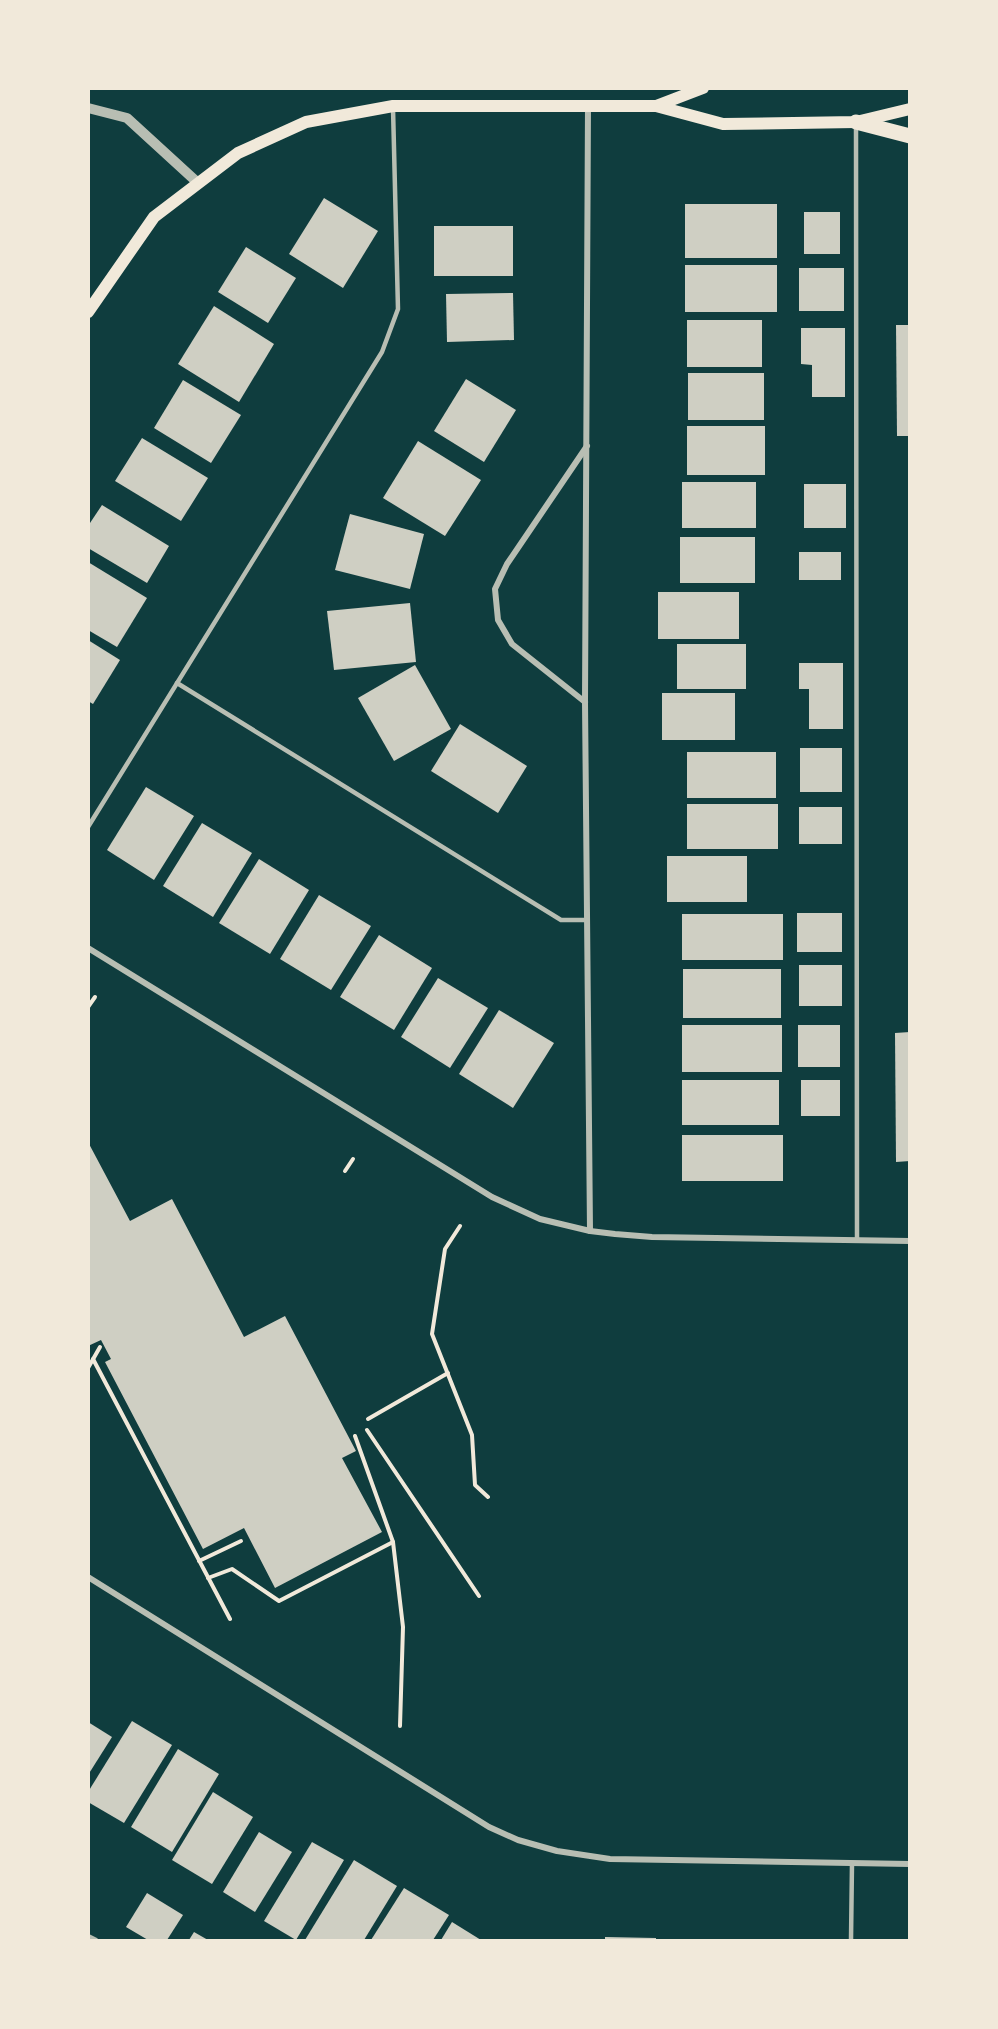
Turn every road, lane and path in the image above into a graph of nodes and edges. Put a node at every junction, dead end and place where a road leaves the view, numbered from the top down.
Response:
1 (703, 88) edge
2 (393, 106) junction
3 (588, 106) junction
4 (656, 106) junction
5 (88, 108) edge
6 (909, 109) edge
7 (856, 122) junction
8 (909, 136) edge
9 (198, 183) junction
10 (88, 312) edge
11 (587, 446) junction
12 (177, 683) junction
13 (585, 702) junction
14 (88, 826) edge
15 (587, 920) junction
16 (88, 948) edge
17 (95, 997) dead end
18 (88, 1007) edge
19 (353, 1159) dead end
20 (345, 1171) dead end
21 (460, 1226) dead end
22 (590, 1231) junction
23 (858, 1240) junction
24 (909, 1241) edge
25 (100, 1347) dead end
26 (93, 1359) junction
27 (88, 1368) edge
28 (448, 1373) junction
29 (368, 1419) dead end
30 (367, 1430) dead end
31 (355, 1436) dead end
32 (488, 1497) dead end
33 (241, 1541) dead end
34 (393, 1542) junction
35 (199, 1561) junction
36 (88, 1577) edge
37 (208, 1578) junction
38 (479, 1596) dead end
39 (230, 1619) dead end
40 (400, 1726) dead end
41 (852, 1863) junction
42 (909, 1864) edge
43 (88, 1936) edge
44 (96, 1941) edge
45 (851, 1941) edge

1 - 4 main road
2 - 3 main road
2 - 9 main road
2 - 12 lane
3 - 4 main road
3 - 11 street
4 - 7 main road
5 - 9 street
6 - 7 main road
7 - 8 main road
7 - 23 lane
9 - 10 main road
11 - 13 street
11 - 13 street
12 - 14 lane
12 - 15 lane
13 - 15 street
15 - 22 street
16 - 22 street
17 - 18 path
19 - 20 path
21 - 28 path
22 - 23 street
23 - 24 street
25 - 26 path
26 - 27 path
26 - 35 path
28 - 29 path
28 - 32 path
30 - 38 path
31 - 34 path
33 - 35 path
34 - 37 path
34 - 40 path
35 - 37 path
36 - 41 street
37 - 39 path
41 - 42 street
41 - 45 lane
43 - 44 lane

